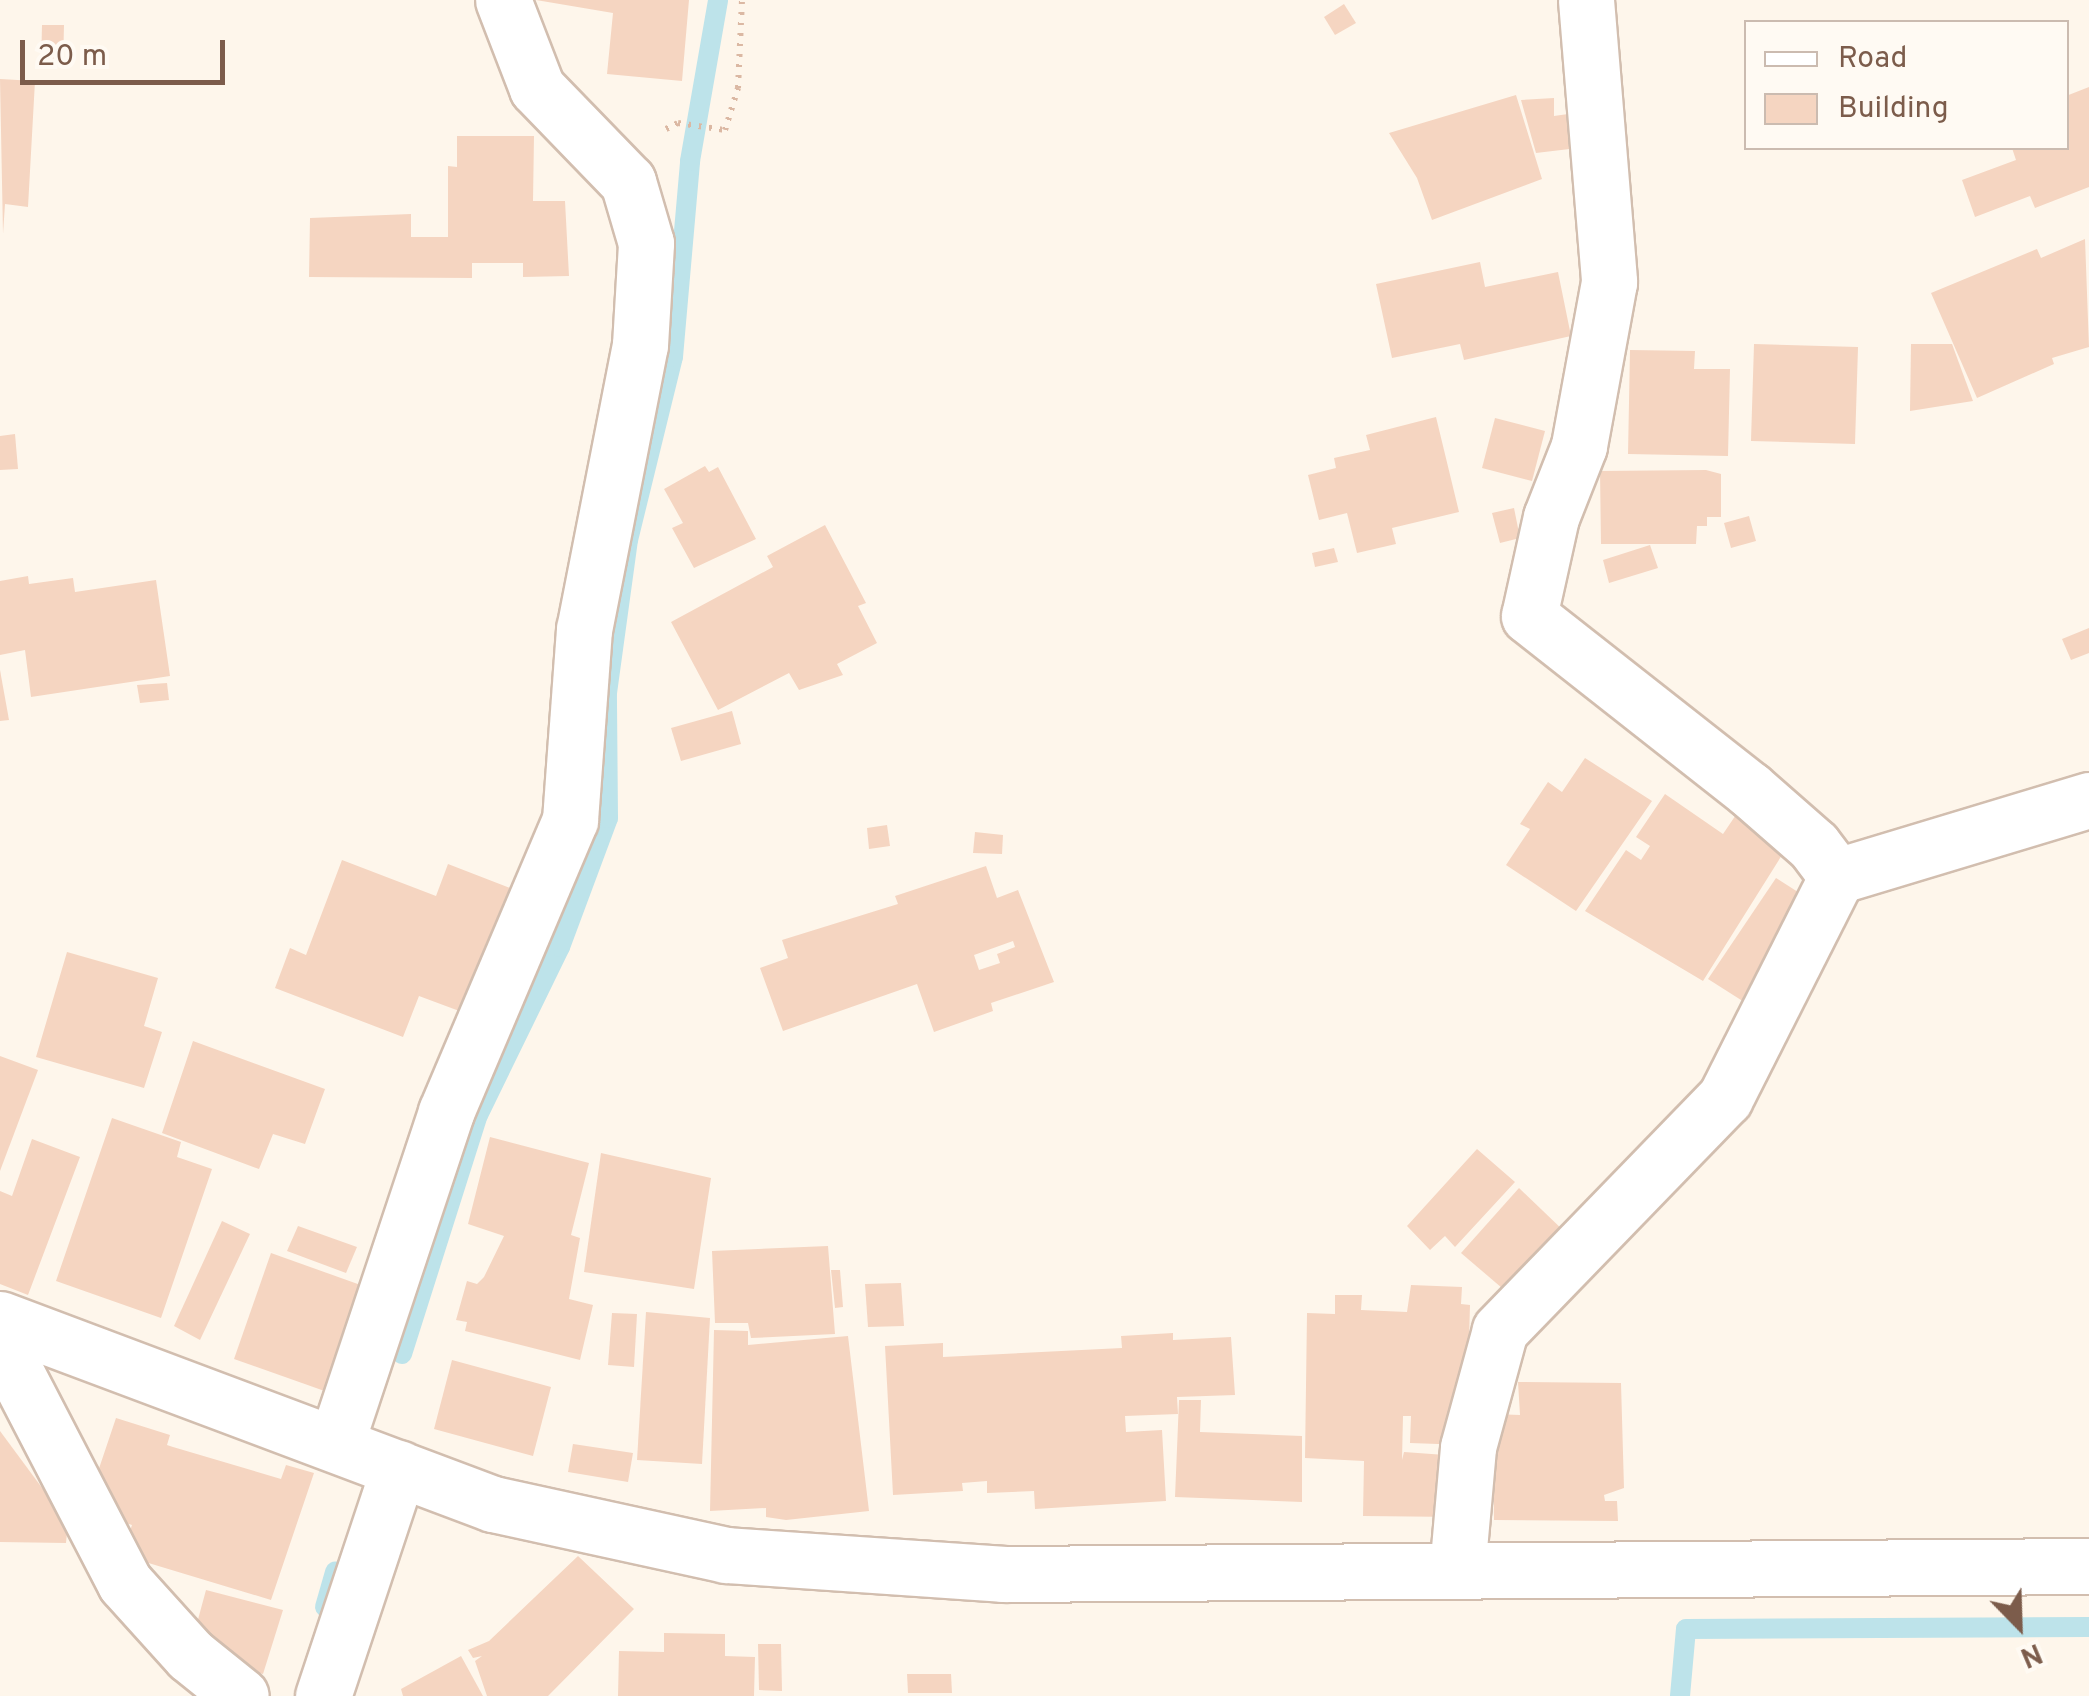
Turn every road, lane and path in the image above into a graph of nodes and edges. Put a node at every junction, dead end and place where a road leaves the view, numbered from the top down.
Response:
1 (503, 0) edge
2 (742, 0) edge
3 (1586, 0) edge
4 (687, 124) dead end
5 (2089, 800) edge
6 (1837, 876) junction
7 (0, 1319) edge
8 (0, 1342) edge
9 (336, 1444) junction
10 (400, 1468) junction
11 (2089, 1566) edge
12 (1457, 1571) junction
13 (241, 1696) edge
14 (322, 1696) edge

1 - 9 street
2 - 4 path
3 - 6 street
5 - 6 street
6 - 12 street
7 - 9 street
8 - 13 street
9 - 10 street
10 - 12 street
10 - 14 street
11 - 12 street

